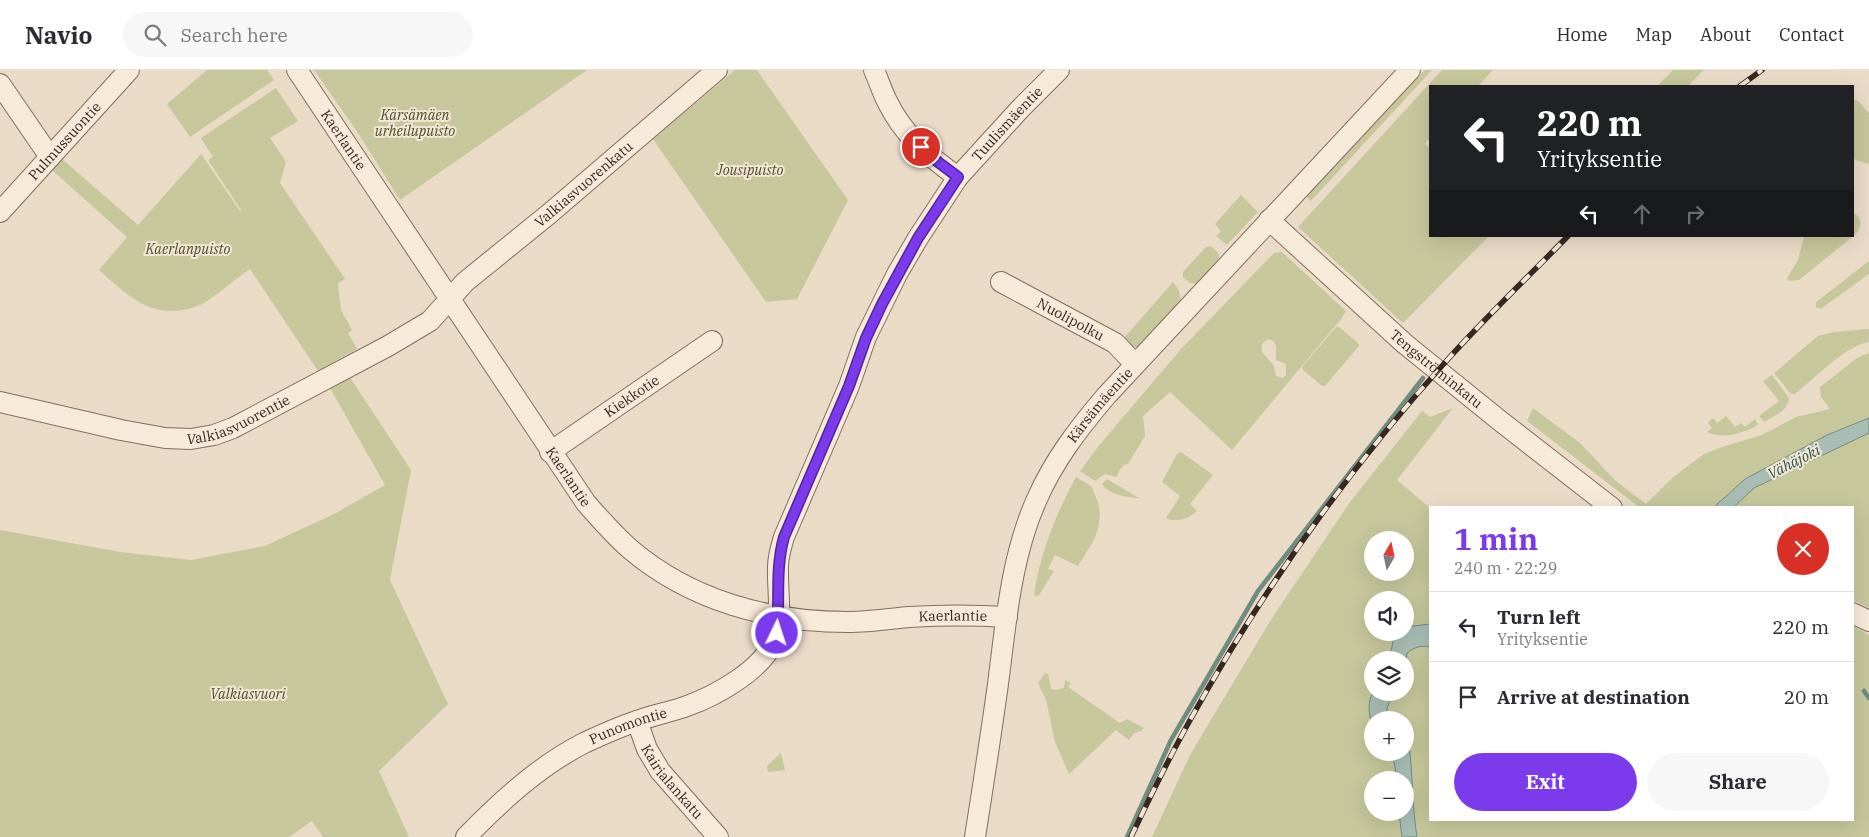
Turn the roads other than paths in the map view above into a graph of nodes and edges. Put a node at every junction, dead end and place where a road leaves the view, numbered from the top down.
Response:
1 (129, 70) edge
2 (297, 70) edge
3 (717, 70) edge
4 (874, 70) edge
5 (1059, 70) edge
6 (1410, 70) edge
7 (0, 84) edge
8 (50, 157) junction
9 (958, 177) junction
10 (0, 212) edge
11 (1269, 220) junction
12 (1000, 282) dead end
13 (450, 298) junction
14 (712, 341) dead end
15 (1135, 364) junction
16 (0, 402) edge
17 (550, 452) junction
18 (1609, 506) edge
19 (1854, 614) edge
20 (779, 616) junction
21 (1007, 617) junction
22 (1869, 621) edge
23 (637, 721) junction
24 (466, 837) edge
25 (718, 837) edge
26 (975, 837) edge

1 - 8 street, Pulmussuontie
2 - 13 street, Kaerlantie
3 - 13 street, Valkiasvuorenkatu
4 - 9 street
5 - 9 street, Tuulismäentie
6 - 11 street, Kärsämäentie
7 - 8 street
8 - 10 street, Pulmussuontie
9 - 20 street, Tuulismäentie
11 - 15 street, Kärsämäentie
11 - 18 street, Tengströminkatu
12 - 15 street, Nuolipolku
13 - 16 street, Valkiasvuorentie
13 - 17 street, Kaerlantie
14 - 17 street, Kiekkotie
15 - 21 street, Kärsämäentie
17 - 20 street, Kaerlantie
19 - 22 street
20 - 21 street, Kaerlantie
20 - 23 street, Punomontie
21 - 26 street, Kärsämäentie
23 - 24 street, Punomontie
23 - 25 street, Kairialankatu

